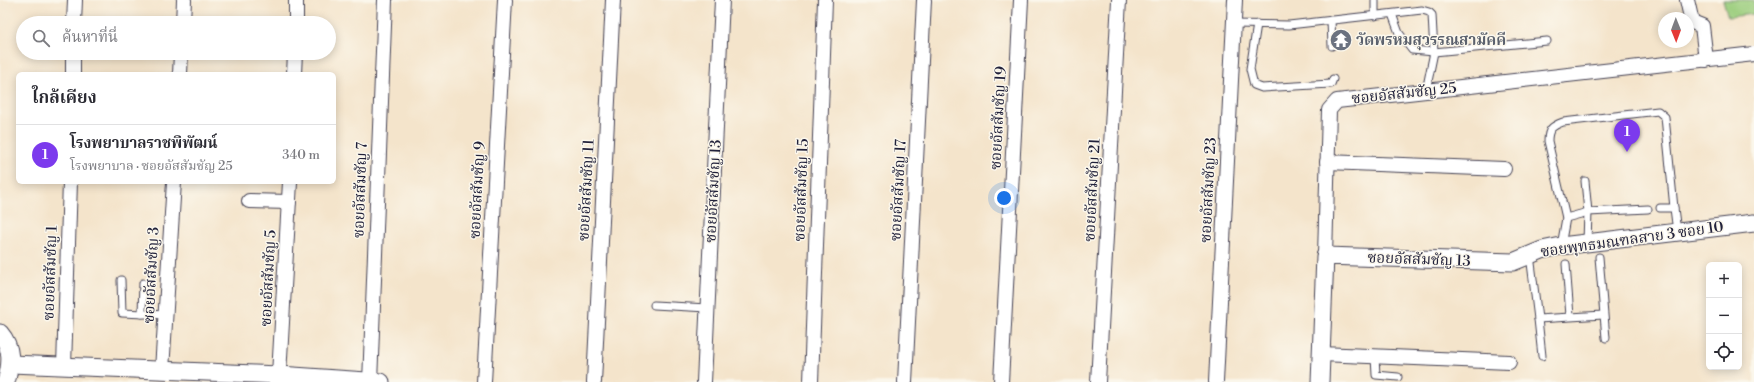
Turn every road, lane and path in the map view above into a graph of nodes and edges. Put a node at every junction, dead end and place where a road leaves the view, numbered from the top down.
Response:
1 (75, 0) edge
2 (184, 0) edge
3 (296, 0) edge
4 (385, 0) edge
5 (505, 0) edge
6 (613, 0) edge
7 (722, 0) edge
8 (825, 0) edge
9 (924, 0) edge
10 (1021, 0) edge
11 (1119, 0) edge
12 (1235, 0) edge
13 (1375, 0) edge
14 (1687, 0) edge
15 (1392, 14) junction
16 (74, 16) edge
17 (183, 16) edge
18 (296, 16) edge
19 (1375, 16) junction
20 (1331, 20) junction
21 (1234, 24) junction
22 (1257, 24) junction
23 (1547, 41) dead end
24 (1332, 46) dead end
25 (1434, 52) junction
26 (1754, 54) edge
27 (73, 60) edge
28 (181, 60) edge
29 (294, 60) edge
30 (1706, 60) junction
31 (73, 72) edge
32 (180, 72) edge
33 (294, 72) edge
34 (1333, 79) dead end
35 (1426, 91) junction
36 (1328, 162) junction
37 (1504, 169) dead end
38 (1585, 181) dead end
39 (70, 184) edge
40 (174, 184) edge
41 (290, 184) edge
42 (249, 201) dead end
43 (289, 202) junction
44 (1660, 208) dead end
45 (1674, 208) junction
46 (1648, 209) dead end
47 (1588, 212) junction
48 (1566, 218) junction
49 (1754, 223) edge
50 (1678, 232) junction
51 (1587, 243) junction
52 (1561, 246) junction
53 (1530, 254) junction
54 (1325, 256) junction
55 (1599, 257) dead end
56 (1513, 262) joint
57 (1566, 264) dead end
58 (121, 280) dead end
59 (143, 283) dead end
60 (654, 305) dead end
61 (707, 308) junction
62 (142, 314) junction
63 (166, 315) junction
64 (1603, 315) junction
65 (1570, 316) junction
66 (1538, 319) junction
67 (0, 333) edge
68 (1606, 338) dead end
69 (1321, 354) junction
70 (1542, 356) dead end
71 (1375, 357) junction
72 (1509, 362) dead end
73 (11, 364) junction
74 (64, 366) junction
75 (162, 370) junction
76 (279, 375) junction
77 (1398, 377) dead end
78 (223, 378) edge
79 (6, 382) edge
80 (370, 382) edge
81 (381, 382) edge
82 (484, 382) edge
83 (594, 382) edge
84 (704, 382) edge
85 (811, 382) edge
86 (905, 382) edge
87 (1001, 382) edge
88 (1098, 382) edge
89 (1216, 382) edge
90 (1320, 382) edge

1 - 16 street
2 - 17 street
3 - 18 street
4 - 80 street, ซอยอัสสัมชัญ 7
5 - 82 street, ซอยอัสสัมชัญ 9
6 - 83 street, ซอยอัสสัมชัญ 11
7 - 61 street, ซอยอัสสัมชัญ 13
8 - 85 street, ซอยอัสสัมชัญ 15
9 - 86 street, ซอยอัสสัมชัญ 17
10 - 87 street, ซอยอัสสัมชัญ 19
11 - 88 street, ซอยอัสสัมชัญ 21
12 - 21 street, ซอยอัสสัมชัญ 23
13 - 19 lane
14 - 30 street
15 - 19 lane
15 - 25 lane
15 - 25 lane
19 - 20 lane
20 - 22 lane
20 - 24 lane
21 - 22 lane
21 - 89 street, ซอยอัสสัมชัญ 23
22 - 34 lane
23 - 25 lane
25 - 35 lane
26 - 30 street, ซอยอัสสัมชัญ 25
27 - 31 street
28 - 32 street
29 - 33 street
30 - 35 street, ซอยอัสสัมชัญ 25
35 - 36 street, ซอยอัสสัมชัญ 25
36 - 37 street
36 - 54 street, ซอยอัสสัมชัญ 25
38 - 47 lane
39 - 74 street, ซอยอัสสัมชัญ 1
40 - 63 street, ซอยอัสสัมชัญ 3
41 - 43 street, ซอยอัสสัมชัญ 5
42 - 43 street
43 - 76 street, ซอยอัสสัมชัญ 5
44 - 45 lane
45 - 48 lane
45 - 50 lane
46 - 47 lane
47 - 48 lane
47 - 51 lane
48 - 52 lane
49 - 50 street, ซอยพุทธมณฑลสาย 3 ซอย 10
50 - 51 street, ซอยพุทธมณฑลสาย 3 ซอย 10
51 - 52 street, ซอยพุทธมณฑลสาย 3 ซอย 10
52 - 53 street, ซอยพุทธมณฑลสาย 3 ซอย 10
53 - 56 street, ซอยพุทธมณฑลสาย 3 ซอย 10
53 - 66 lane
54 - 56 street, ซอยอัสสัมชัญ 13
54 - 69 street, ซอยอัสสัมชัญ 25
55 - 64 lane
57 - 65 lane
58 - 62 lane
59 - 62 lane
60 - 61 lane
61 - 84 street, ซอยอัสสัมชัญ 13
62 - 63 lane
63 - 75 street, ซอยอัสสัมชัญ 3
64 - 65 lane
64 - 68 lane
65 - 66 lane
66 - 70 lane
67 - 73 street
69 - 71 street
69 - 90 street, ซอยอัสสัมชัญ 25
71 - 72 street
71 - 77 lane
73 - 74 street
73 - 79 street
74 - 75 street
75 - 78 street
76 - 78 street
76 - 80 street
80 - 81 street

